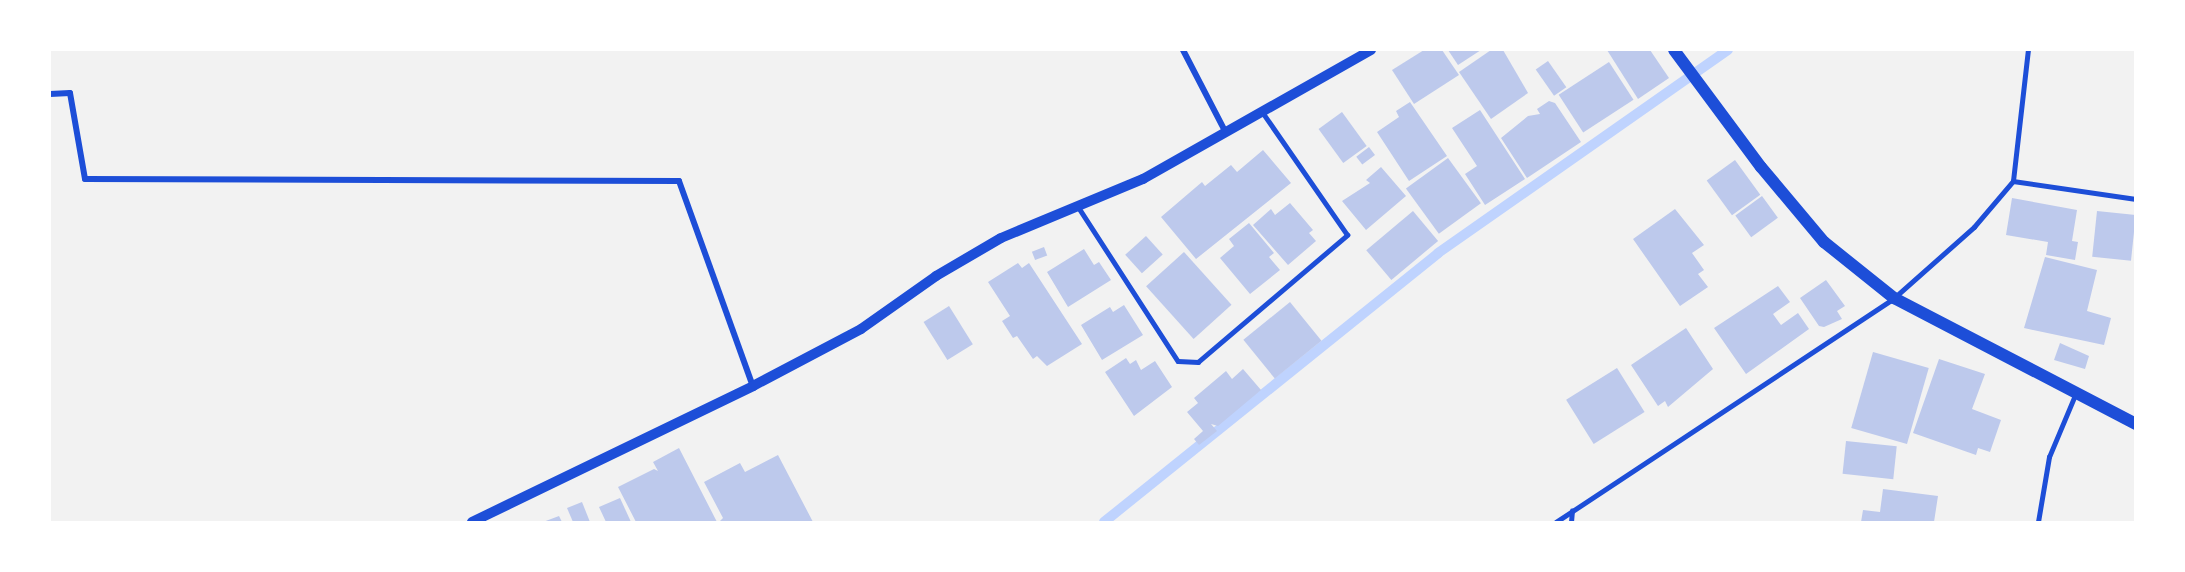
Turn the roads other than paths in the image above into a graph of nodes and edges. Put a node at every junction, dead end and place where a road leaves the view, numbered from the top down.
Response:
1 (1183, 50) edge
2 (1371, 50) edge
3 (2028, 50) edge
4 (1677, 53) edge
5 (50, 94) edge
6 (1261, 111) junction
7 (1226, 133) junction
8 (2013, 181) junction
9 (2136, 199) edge
10 (1077, 205) junction
11 (1894, 298) junction
12 (753, 386) junction
13 (2076, 393) junction
14 (2136, 424) edge
15 (1572, 512) junction
16 (472, 522) edge
17 (1556, 522) edge
18 (1571, 522) edge
19 (2038, 522) edge

1 - 7 street
2 - 6 street
3 - 8 lane
4 - 11 main road
5 - 12 street
6 - 7 street
6 - 10 lane
7 - 10 street
8 - 9 lane
8 - 11 lane
10 - 12 street
11 - 13 main road
11 - 15 lane
12 - 16 street
13 - 14 main road
13 - 19 lane
15 - 17 lane
15 - 18 lane

